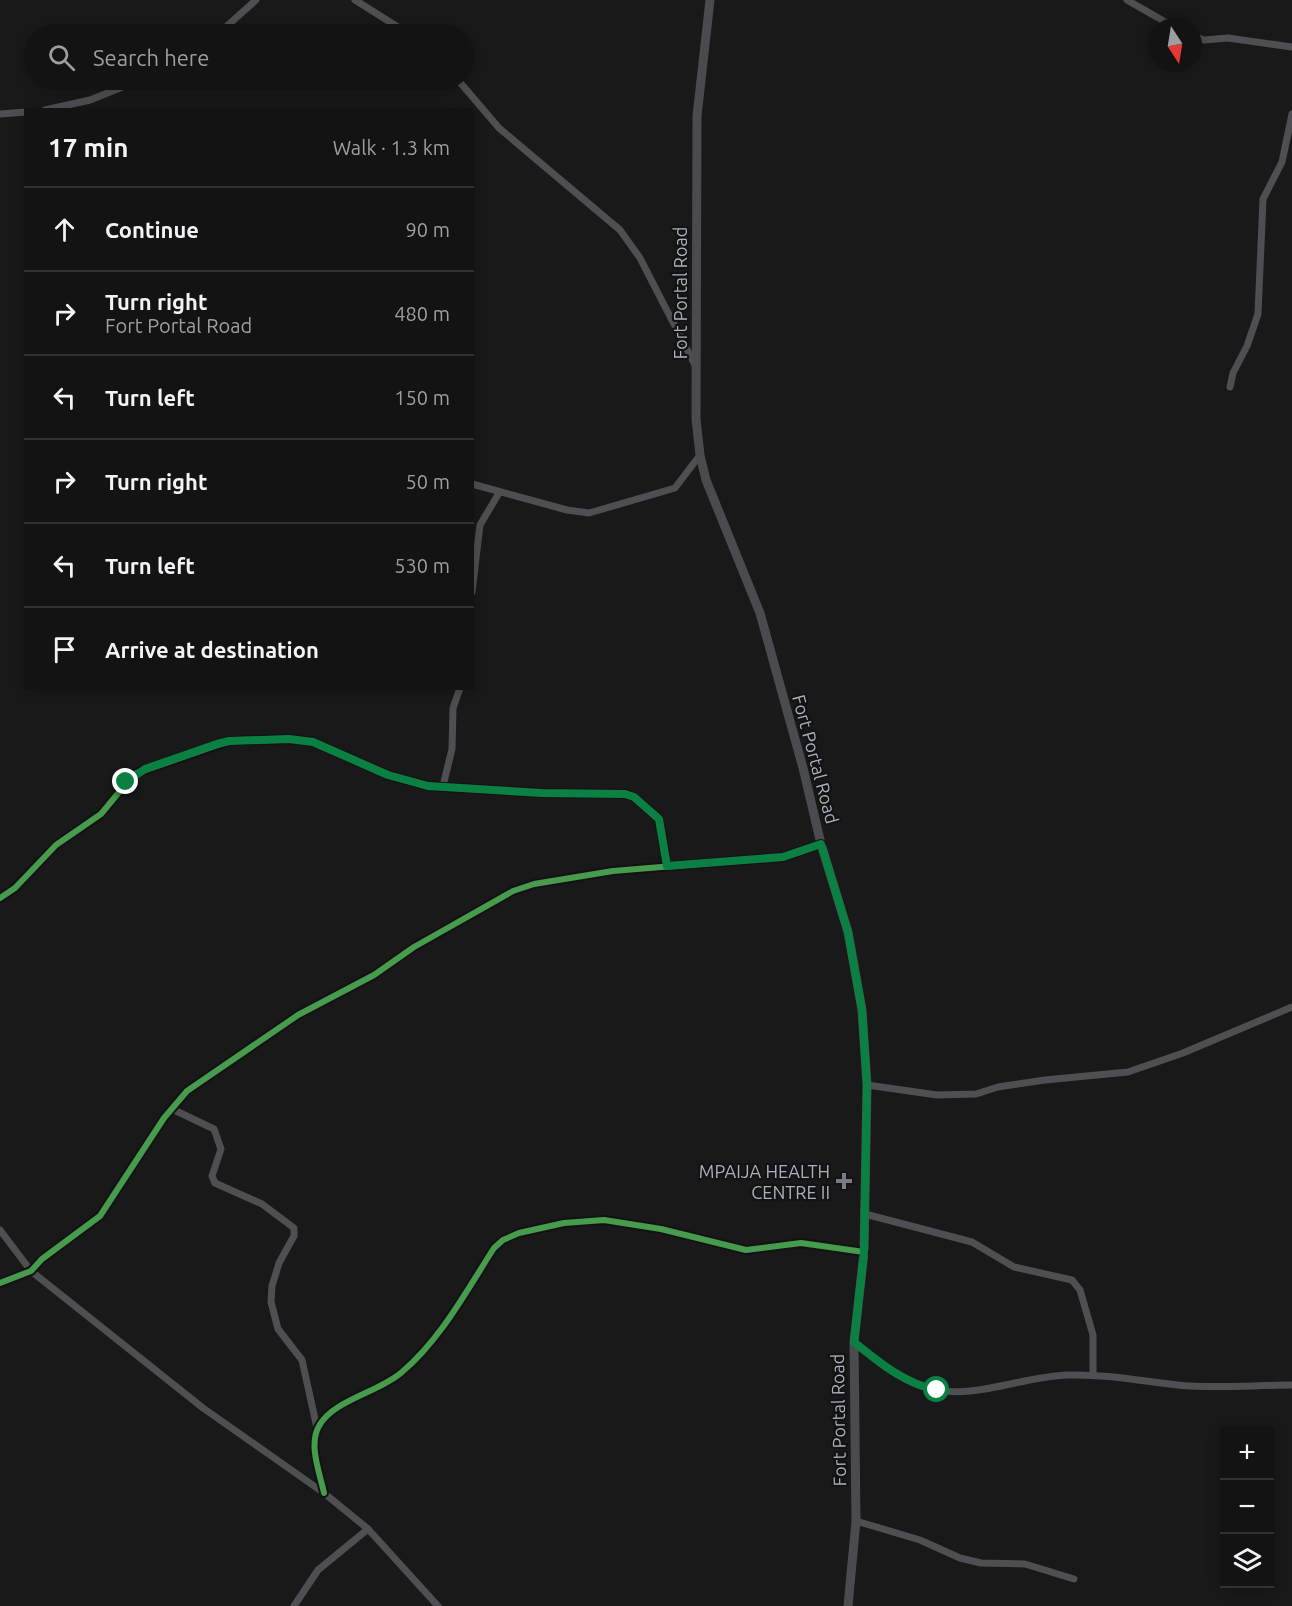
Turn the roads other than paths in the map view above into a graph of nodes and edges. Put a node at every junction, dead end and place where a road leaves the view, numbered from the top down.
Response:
1 (256, 0) edge
2 (355, 0) edge
3 (710, 0) edge
4 (1127, 0) edge
5 (1158, 18) edge
6 (229, 24) edge
7 (393, 24) edge
8 (1202, 39) edge
9 (1292, 47) edge
10 (115, 90) edge
11 (467, 90) edge
12 (66, 108) edge
13 (24, 112) edge
14 (0, 114) edge
15 (1292, 114) edge
16 (696, 367) junction
17 (1230, 387) dead end
18 (700, 455) junction
19 (474, 485) edge
20 (499, 493) junction
21 (474, 575) edge
22 (459, 690) edge
23 (443, 786) junction
24 (821, 844) junction
25 (667, 866) junction
26 (0, 898) edge
27 (1292, 1006) edge
28 (867, 1085) junction
29 (172, 1109) junction
30 (865, 1214) junction
31 (0, 1230) edge
32 (864, 1252) junction
33 (31, 1271) junction
34 (0, 1283) edge
35 (854, 1342) junction
36 (1093, 1375) junction
37 (1292, 1384) edge
38 (317, 1428) junction
39 (324, 1493) junction
40 (856, 1521) junction
41 (368, 1528) junction
42 (1074, 1579) dead end
43 (294, 1606) edge
44 (438, 1606) edge
45 (848, 1606) edge

1 - 6 street
2 - 7 street
3 - 16 main road, Fort Portal Road
4 - 5 street
8 - 9 street
10 - 12 street
11 - 16 street
13 - 14 street
15 - 17 street
16 - 18 main road, Fort Portal Road
18 - 20 street
18 - 24 main road, Fort Portal Road
19 - 20 street
20 - 21 street
22 - 23 street
23 - 25 street
23 - 26 street
24 - 25 street
24 - 28 main road, Fort Portal Road
25 - 29 street
27 - 28 street
28 - 30 main road, Fort Portal Road
29 - 33 street
29 - 38 street
30 - 32 main road, Fort Portal Road
30 - 36 street
31 - 33 street
32 - 35 main road, Fort Portal Road
32 - 38 street
33 - 34 street
33 - 39 street
35 - 36 street
35 - 40 main road, Fort Portal Road
36 - 37 street
38 - 39 street
39 - 41 street
40 - 42 street
40 - 45 main road, Fort Portal Road
41 - 43 street
41 - 44 street

